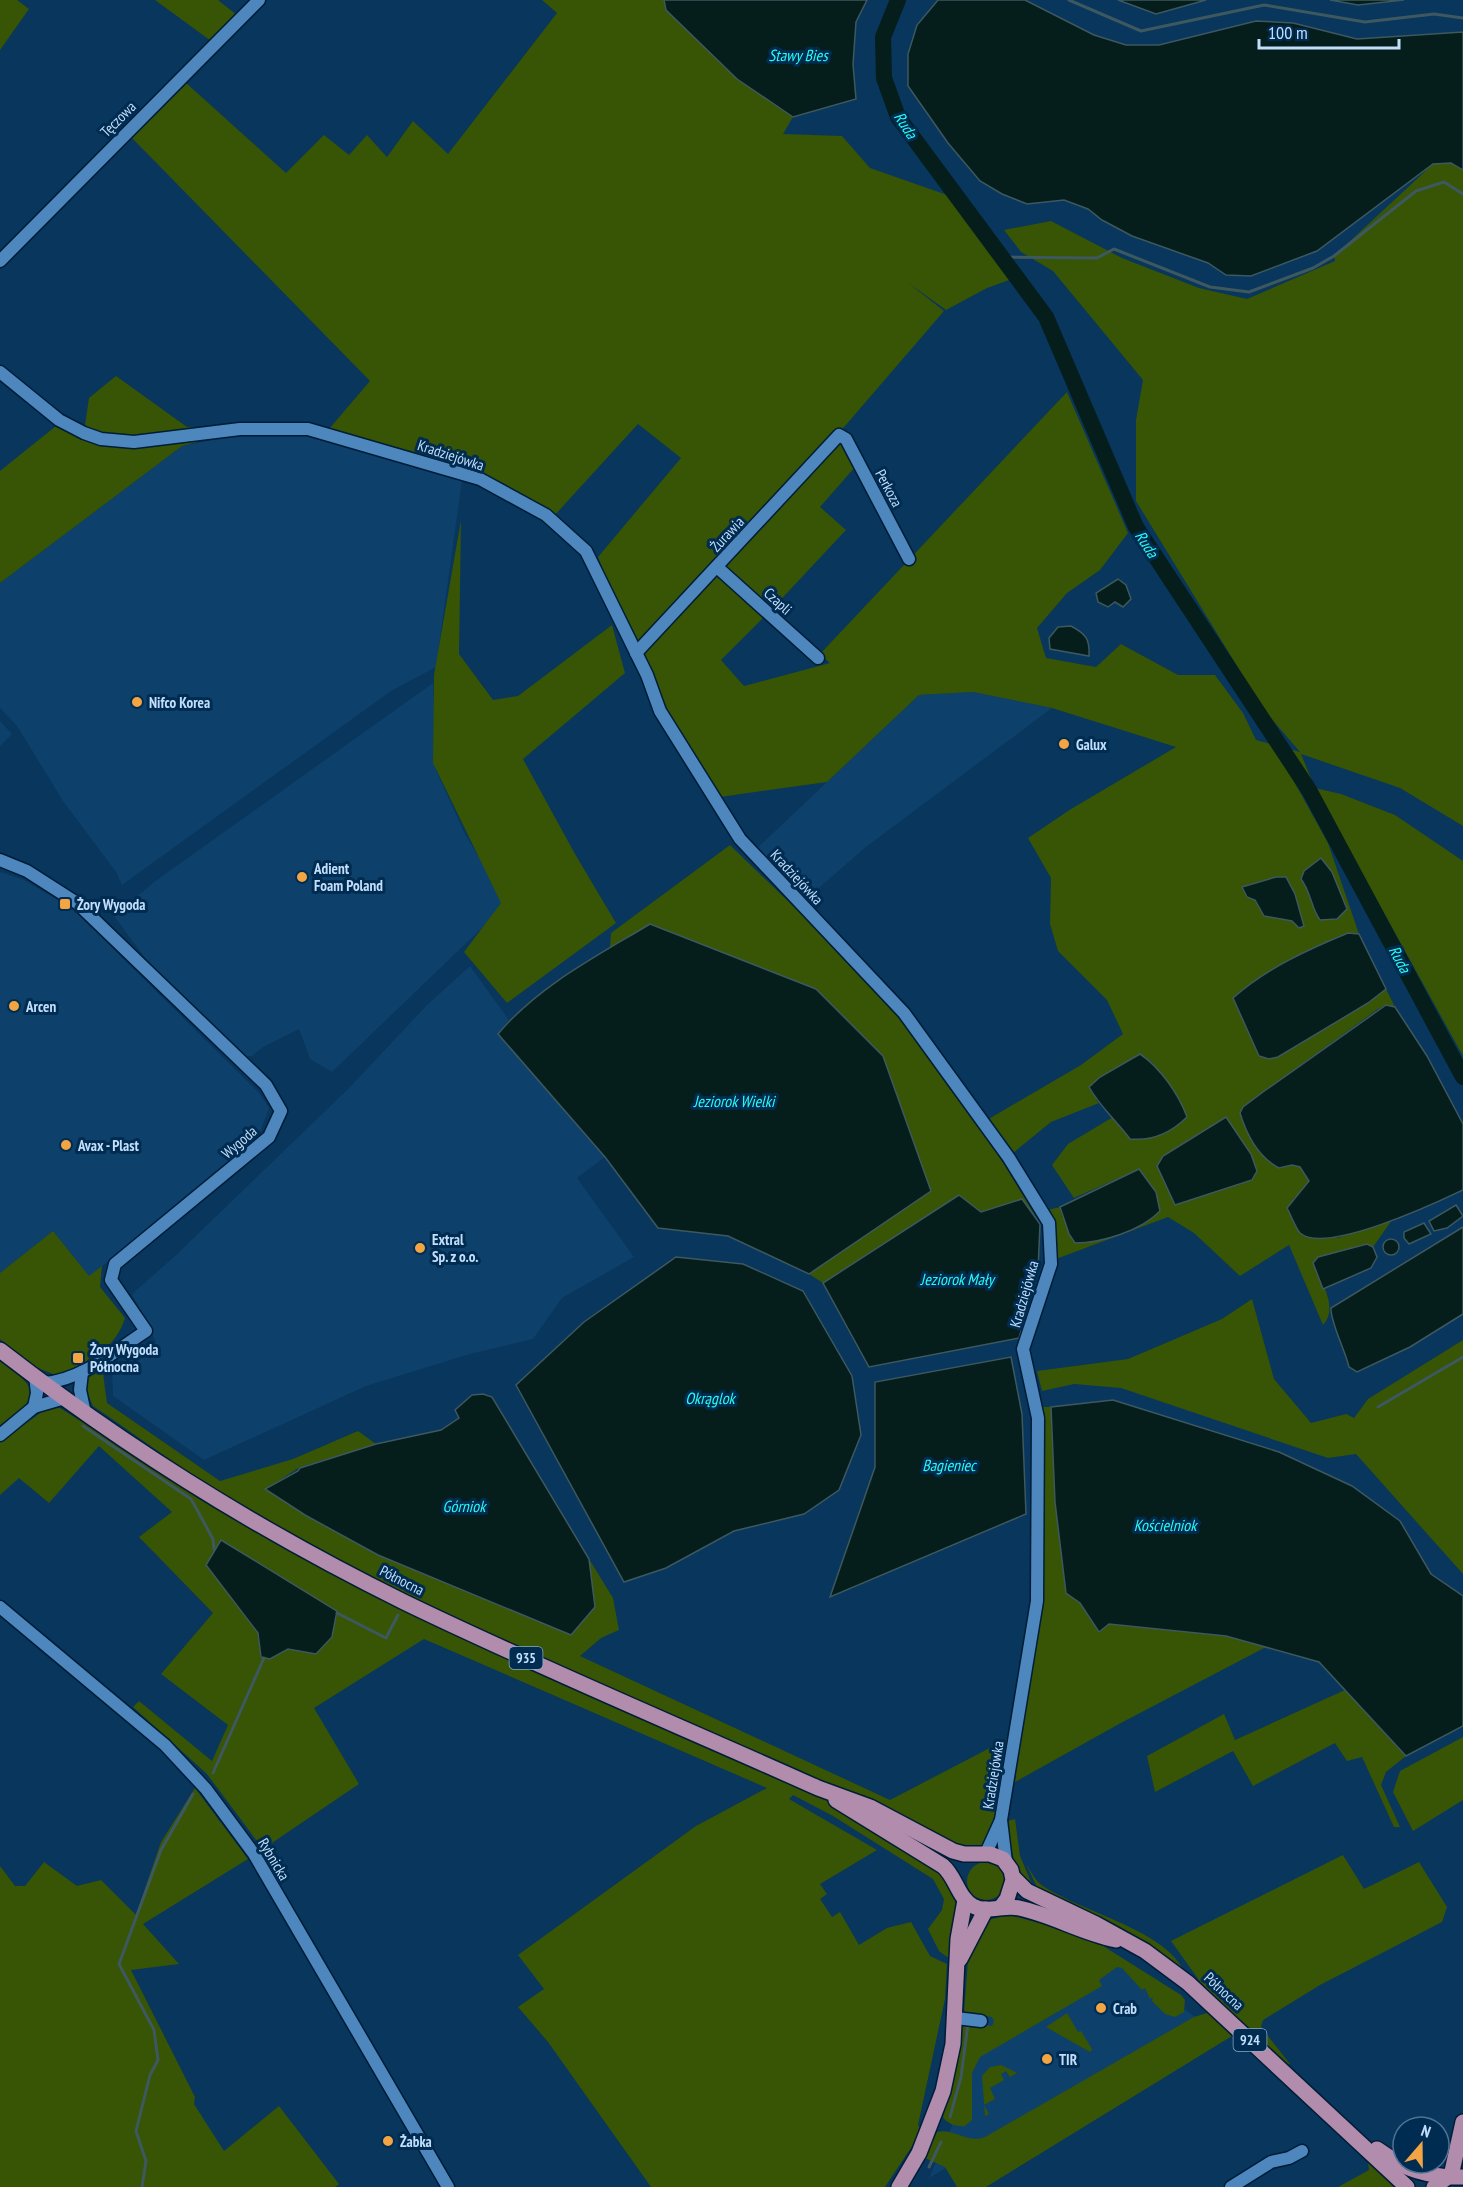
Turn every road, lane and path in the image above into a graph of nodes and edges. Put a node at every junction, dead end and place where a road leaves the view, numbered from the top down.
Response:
1 (259, 0) edge
2 (0, 261) edge
3 (0, 372) edge
4 (839, 435) joint
5 (909, 559) dead end
6 (717, 567) junction
7 (636, 653) junction
8 (818, 658) dead end
9 (0, 860) edge
10 (0, 1350) edge
11 (82, 1372) junction
12 (40, 1380) junction
13 (65, 1398) junction
14 (34, 1407) junction
15 (85, 1413) junction
16 (0, 1435) edge
17 (0, 1607) edge
18 (818, 1788) junction
19 (1001, 1820) junction
20 (980, 1854) junction
21 (1006, 1862) junction
22 (1013, 1877) junction
23 (962, 1894) junction
24 (994, 1908) junction
25 (1127, 1942) junction
26 (958, 1961) junction
27 (956, 2018) junction
28 (981, 2021) dead end
29 (1463, 2122) edge
30 (1342, 2126) junction
31 (1302, 2151) dead end
32 (1454, 2176) edge
33 (448, 2187) edge
34 (899, 2187) edge
35 (1231, 2187) edge
36 (1407, 2187) edge
37 (1434, 2187) edge

1 - 2 street, Tęczowa
3 - 7 street, Kradziejówka
4 - 5 street, Perkoza
4 - 6 street, Żurawia
6 - 7 street, Żurawia
6 - 8 street, Czapli
7 - 19 street, Kradziejówka
9 - 11 street, Wygoda
10 - 12 main road, Północna / 935
11 - 12 street, Wygoda
11 - 15 street
12 - 13 main road, Północna / 935
12 - 14 street
13 - 14 street
13 - 15 main road, Północna / 935
14 - 16 street
15 - 18 main road, Północna / 935
17 - 33 street, Rybnicka
18 - 20 main road, Północna / 935
18 - 23 main road, Północna / 935
19 - 20 street, Kradziejówka
19 - 21 street, Kradziejówka
20 - 21 main road
20 - 23 main road
21 - 22 main road, 924
22 - 24 main road
22 - 25 main road, Północna / 924
23 - 24 main road, 924
23 - 26 main road
24 - 25 main road, Północna / 924
24 - 26 main road
25 - 30 main road, Północna / 924
26 - 27 main road
27 - 28 street
27 - 34 main road
29 - 32 main road
30 - 32 main road, Północna / 924
30 - 36 main road, Północna / 924
31 - 35 street
32 - 37 main road

